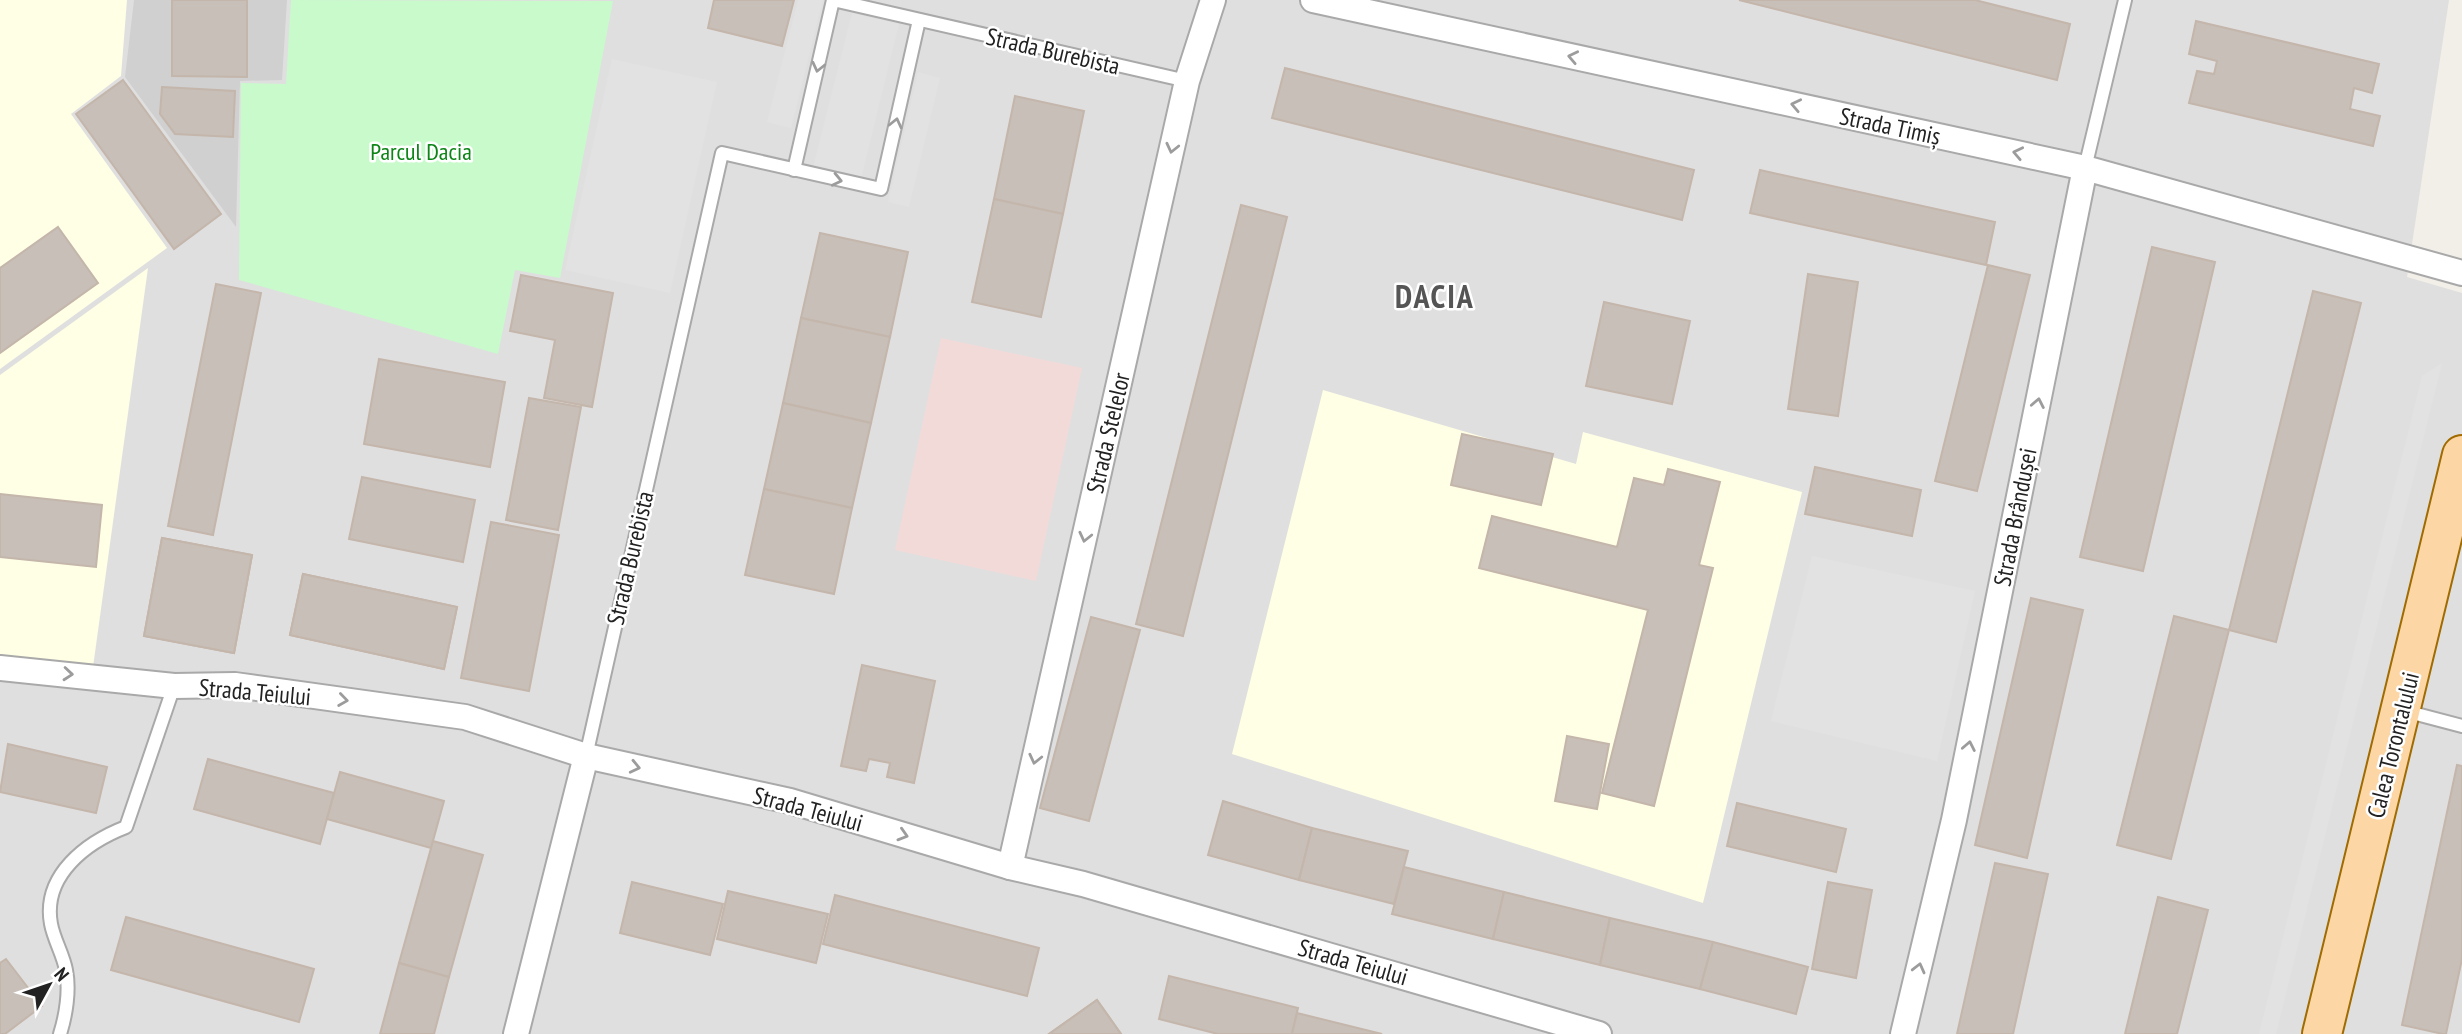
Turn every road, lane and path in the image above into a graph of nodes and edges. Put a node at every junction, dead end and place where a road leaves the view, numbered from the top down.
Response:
1 (1213, 0) edge
2 (1313, 0) edge
3 (2125, 0) edge
4 (919, 20) junction
5 (1187, 81) junction
6 (2085, 168) junction
7 (794, 170) junction
8 (2462, 273) edge
9 (2462, 455) edge
10 (0, 668) edge
11 (174, 686) junction
12 (2402, 710) junction
13 (2462, 726) edge
14 (586, 756) junction
15 (1010, 867) junction
16 (60, 1034) edge
17 (516, 1034) edge
18 (1599, 1034) edge
19 (1903, 1034) edge
20 (2322, 1034) edge

1 - 5 street, Strada Stelelor
6 -> 2 street, Strada Timiș
3 - 6 lane, Strada Brândușei
4 - 5 lane, Strada Burebista
7 -> 4 lane, Strada Burebista
4 -> 7 lane, Strada Burebista
5 -> 15 street, Strada Stelelor
6 - 8 street, Strada Timiș
19 -> 6 street, Strada Brândușei
7 - 14 lane, Strada Burebista
9 - 12 main road, Calea Torontalului
10 -> 11 street, Strada Teiului
11 -> 14 street, Strada Teiului
11 - 16 lane
12 - 13 lane
12 - 20 main road, Calea Torontalului
14 -> 15 street, Strada Teiului
14 - 17 street, Strada Burebista
15 - 18 street, Strada Teiului

